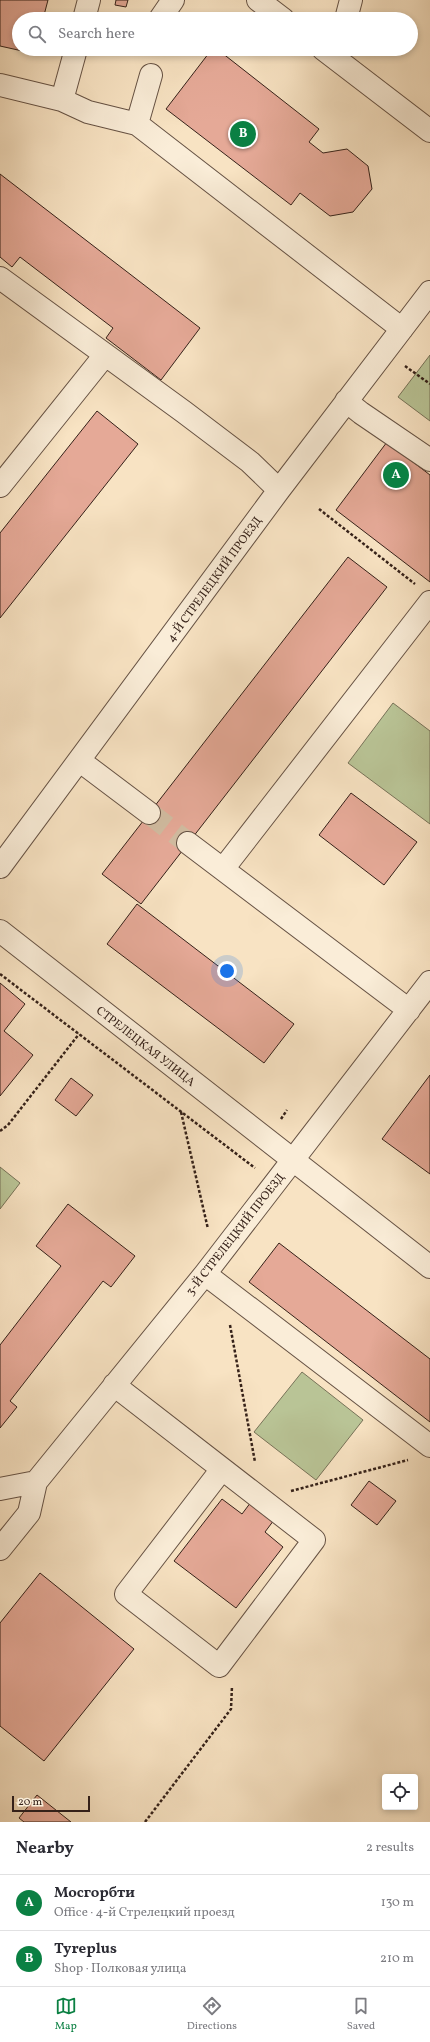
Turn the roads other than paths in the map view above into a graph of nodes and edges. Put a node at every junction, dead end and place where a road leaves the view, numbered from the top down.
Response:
1 (89, 0) edge
2 (173, 0) edge
3 (258, 0) edge
4 (350, 0) edge
5 (86, 12) edge
6 (165, 12) edge
7 (274, 12) edge
8 (347, 12) edge
9 (74, 56) edge
10 (334, 56) edge
11 (151, 75) dead end
12 (0, 85) edge
13 (62, 100) junction
14 (137, 124) junction
15 (430, 131) edge
16 (0, 278) edge
17 (430, 292) edge
18 (402, 329) junction
19 (105, 354) junction
20 (346, 401) junction
21 (430, 460) edge
22 (0, 486) edge
23 (279, 490) junction
24 (424, 594) edge
25 (80, 760) junction
26 (149, 813) tunnel mouth
27 (188, 843) tunnel mouth
28 (0, 867) edge
29 (223, 869) junction
30 (0, 931) edge
31 (430, 982) edge
32 (409, 1010) junction
33 (292, 1161) junction
34 (430, 1267) edge
35 (205, 1274) junction
36 (114, 1385) junction
37 (422, 1452) edge
38 (222, 1469) junction
39 (36, 1482) junction
40 (0, 1489) edge
41 (0, 1549) edge

1 - 5 street
2 - 6 street
3 - 7 street
4 - 8 street
9 - 13 street
10 - 15 street
11 - 14 street
12 - 13 street
13 - 14 street
14 - 18 street
16 - 19 street
17 - 18 street, 4-Й СТРЕЛЕЦКИЙ ПРОЕЗД
18 - 20 street, 4-Й СТРЕЛЕЦКИЙ ПРОЕЗД
19 - 22 street
19 - 23 street
20 - 21 street
20 - 23 street, 4-Й СТРЕЛЕЦКИЙ ПРОЕЗД
23 - 25 street, 4-Й СТРЕЛЕЦКИЙ ПРОЕЗД
24 - 29 street
25 - 26 street
25 - 28 street, 4-Й СТРЕЛЕЦКИЙ ПРОЕЗД
27 - 29 street
29 - 32 street
30 - 33 street, СТРЕЛЕЦКАЯ УЛИЦА
31 - 32 street, 3-Й СТРЕЛЕЦКИЙ ПРОЕЗД
32 - 33 street, 3-Й СТРЕЛЕЦКИЙ ПРОЕЗД
33 - 34 street, СТРЕЛЕЦКАЯ УЛИЦА
33 - 35 street, 3-Й СТРЕЛЕЦКИЙ ПРОЕЗД
35 - 36 street, 3-Й СТРЕЛЕЦКИЙ ПРОЕЗД
35 - 37 street
36 - 38 street
36 - 39 street, 3-Й СТРЕЛЕЦКИЙ ПРОЕЗД
38 - 38 street
39 - 40 street
39 - 41 street

